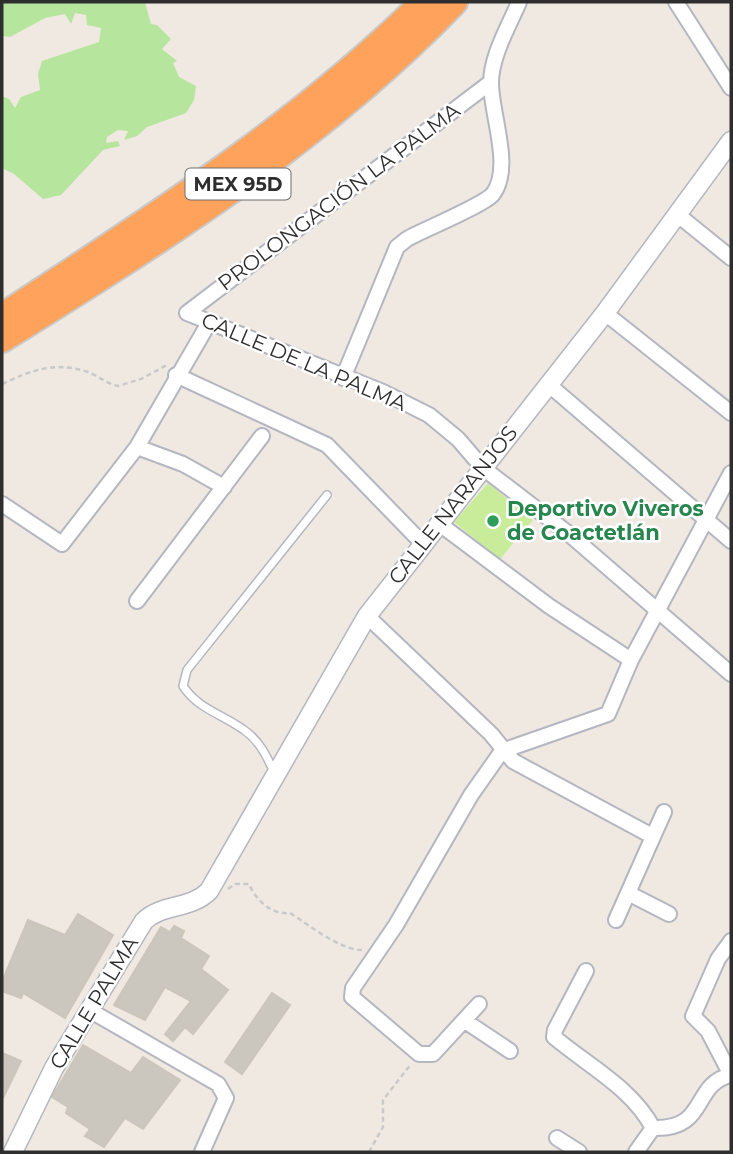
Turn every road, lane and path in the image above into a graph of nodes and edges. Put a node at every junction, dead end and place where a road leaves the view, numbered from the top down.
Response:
1 (423, 2) edge
2 (448, 2) edge
3 (454, 2) edge
4 (520, 2) edge
5 (676, 2) edge
6 (491, 82) junction
7 (731, 88) edge
8 (731, 141) edge
9 (678, 215) junction
10 (731, 258) edge
11 (2, 307) edge
12 (187, 313) joint
13 (605, 313) junction
14 (2, 317) edge
15 (210, 321) junction
16 (2, 332) edge
17 (2, 339) edge
18 (193, 347) junction
19 (176, 375) junction
20 (343, 378) junction
21 (2, 384) edge
22 (548, 384) junction
23 (731, 413) edge
24 (262, 436) dead end
25 (137, 447) junction
26 (483, 468) junction
27 (731, 472) edge
28 (224, 487) junction
29 (327, 495) dead end
30 (2, 504) edge
31 (707, 519) junction
32 (440, 526) junction
33 (731, 541) edge
34 (425, 545) junction
35 (137, 601) dead end
36 (657, 612) junction
37 (367, 616) junction
38 (631, 660) junction
39 (731, 674) edge
40 (502, 751) junction
41 (276, 775) junction
42 (664, 812) dead end
43 (652, 836) junction
44 (209, 891) junction
45 (628, 893) junction
46 (669, 914) dead end
47 (616, 920) dead end
48 (731, 941) edge
49 (379, 949) junction
50 (586, 971) dead end
51 (479, 1004) dead end
52 (89, 1010) junction
53 (465, 1021) junction
54 (510, 1051) dead end
55 (419, 1054) junction
56 (731, 1075) edge
57 (653, 1128) junction
58 (557, 1138) dead end
59 (13, 1152) edge
60 (202, 1152) edge
61 (369, 1152) edge
62 (579, 1152) edge
63 (636, 1152) edge

1 - 11 highway
1 - 14 highway, MEX 95D
2 - 16 highway
3 - 17 highway, MEX 95D
4 - 6 street, PROLONGACIÓN LA PALMA
5 - 7 street
6 - 12 street, PROLONGACIÓN LA PALMA
6 - 20 street, PROLONGACIÓN LA PALMA
8 - 9 street, CALLE NARANJOS
9 - 10 street
9 - 13 street, CALLE NARANJOS
12 - 15 street, CALLE DE LA PALMA
13 - 22 street, CALLE NARANJOS
13 - 23 street
15 - 18 street
15 - 20 street, CALLE DE LA PALMA
18 - 19 street
18 - 21 path
19 - 25 street
19 - 34 street
20 - 26 street, CALLE DE LA PALMA
22 - 26 street, CALLE NARANJOS
22 - 31 street
24 - 28 street
25 - 28 street
25 - 30 street
26 - 32 street, CALLE NARANJOS
26 - 36 street, CALLE DE LA PALMA
27 - 31 street
28 - 35 street
29 - 41 lane
31 - 33 street
31 - 36 street
32 - 34 street, CALLE NARANJOS
32 - 38 street
34 - 37 street, CALLE NARANJOS
36 - 38 street
36 - 39 street, CALLE DE LA PALMA
37 - 40 street
37 - 41 street, CALLE NARANJOS
38 - 40 street
40 - 43 street
40 - 49 street
41 - 44 street, CALLE NARANJOS
42 - 43 street
43 - 45 street
44 - 49 path
44 - 52 street, CALLE PALMA
45 - 46 street
45 - 47 street
48 - 56 street
49 - 55 street
50 - 57 street
51 - 53 street
52 - 59 street, CALLE PALMA
52 - 60 street
53 - 54 street
53 - 55 street
55 - 61 path
56 - 57 street
57 - 63 street
58 - 62 street

